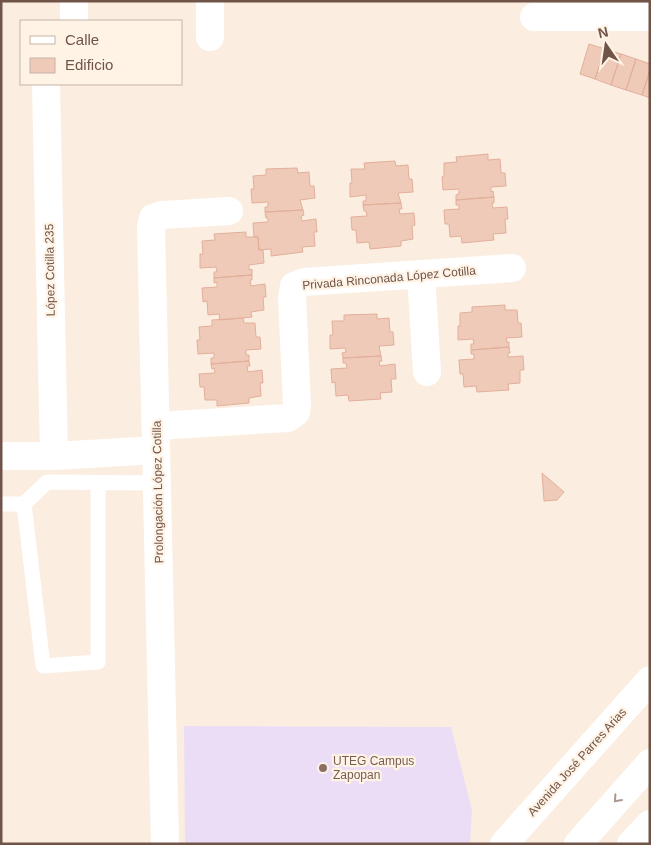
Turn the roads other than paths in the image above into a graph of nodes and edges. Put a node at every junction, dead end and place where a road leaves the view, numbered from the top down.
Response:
1 (74, 1) edge
2 (210, 1) edge
3 (534, 18) dead end
4 (650, 18) edge
5 (74, 20) edge
6 (210, 37) dead end
7 (46, 85) edge
8 (229, 211) dead end
9 (512, 268) dead end
10 (422, 274) junction
11 (427, 372) dead end
12 (156, 438) junction
13 (1, 456) edge
14 (54, 456) junction
15 (157, 482) junction
16 (98, 483) junction
17 (1, 504) edge
18 (24, 504) junction
19 (650, 680) edge
20 (650, 763) edge
21 (650, 824) edge
22 (507, 842) edge
23 (164, 844) edge
24 (578, 844) edge
25 (631, 844) edge

1 - 5 street
2 - 6 street
3 - 4 street
7 - 14 street, López Cotilla 235
8 - 12 street, Prolongación López Cotilla
9 - 10 street, Privada Rinconada López Cotilla
10 - 11 street
10 - 12 street, Privada Rinconada López Cotilla
12 - 14 street
12 - 15 street, Prolongación López Cotilla
13 - 14 street
15 - 16 lane
15 - 23 street, Prolongación López Cotilla
16 - 18 lane
16 - 18 lane
17 - 18 lane
19 - 22 street, Avenida José Parres Arias
20 -> 24 street
21 - 25 street

